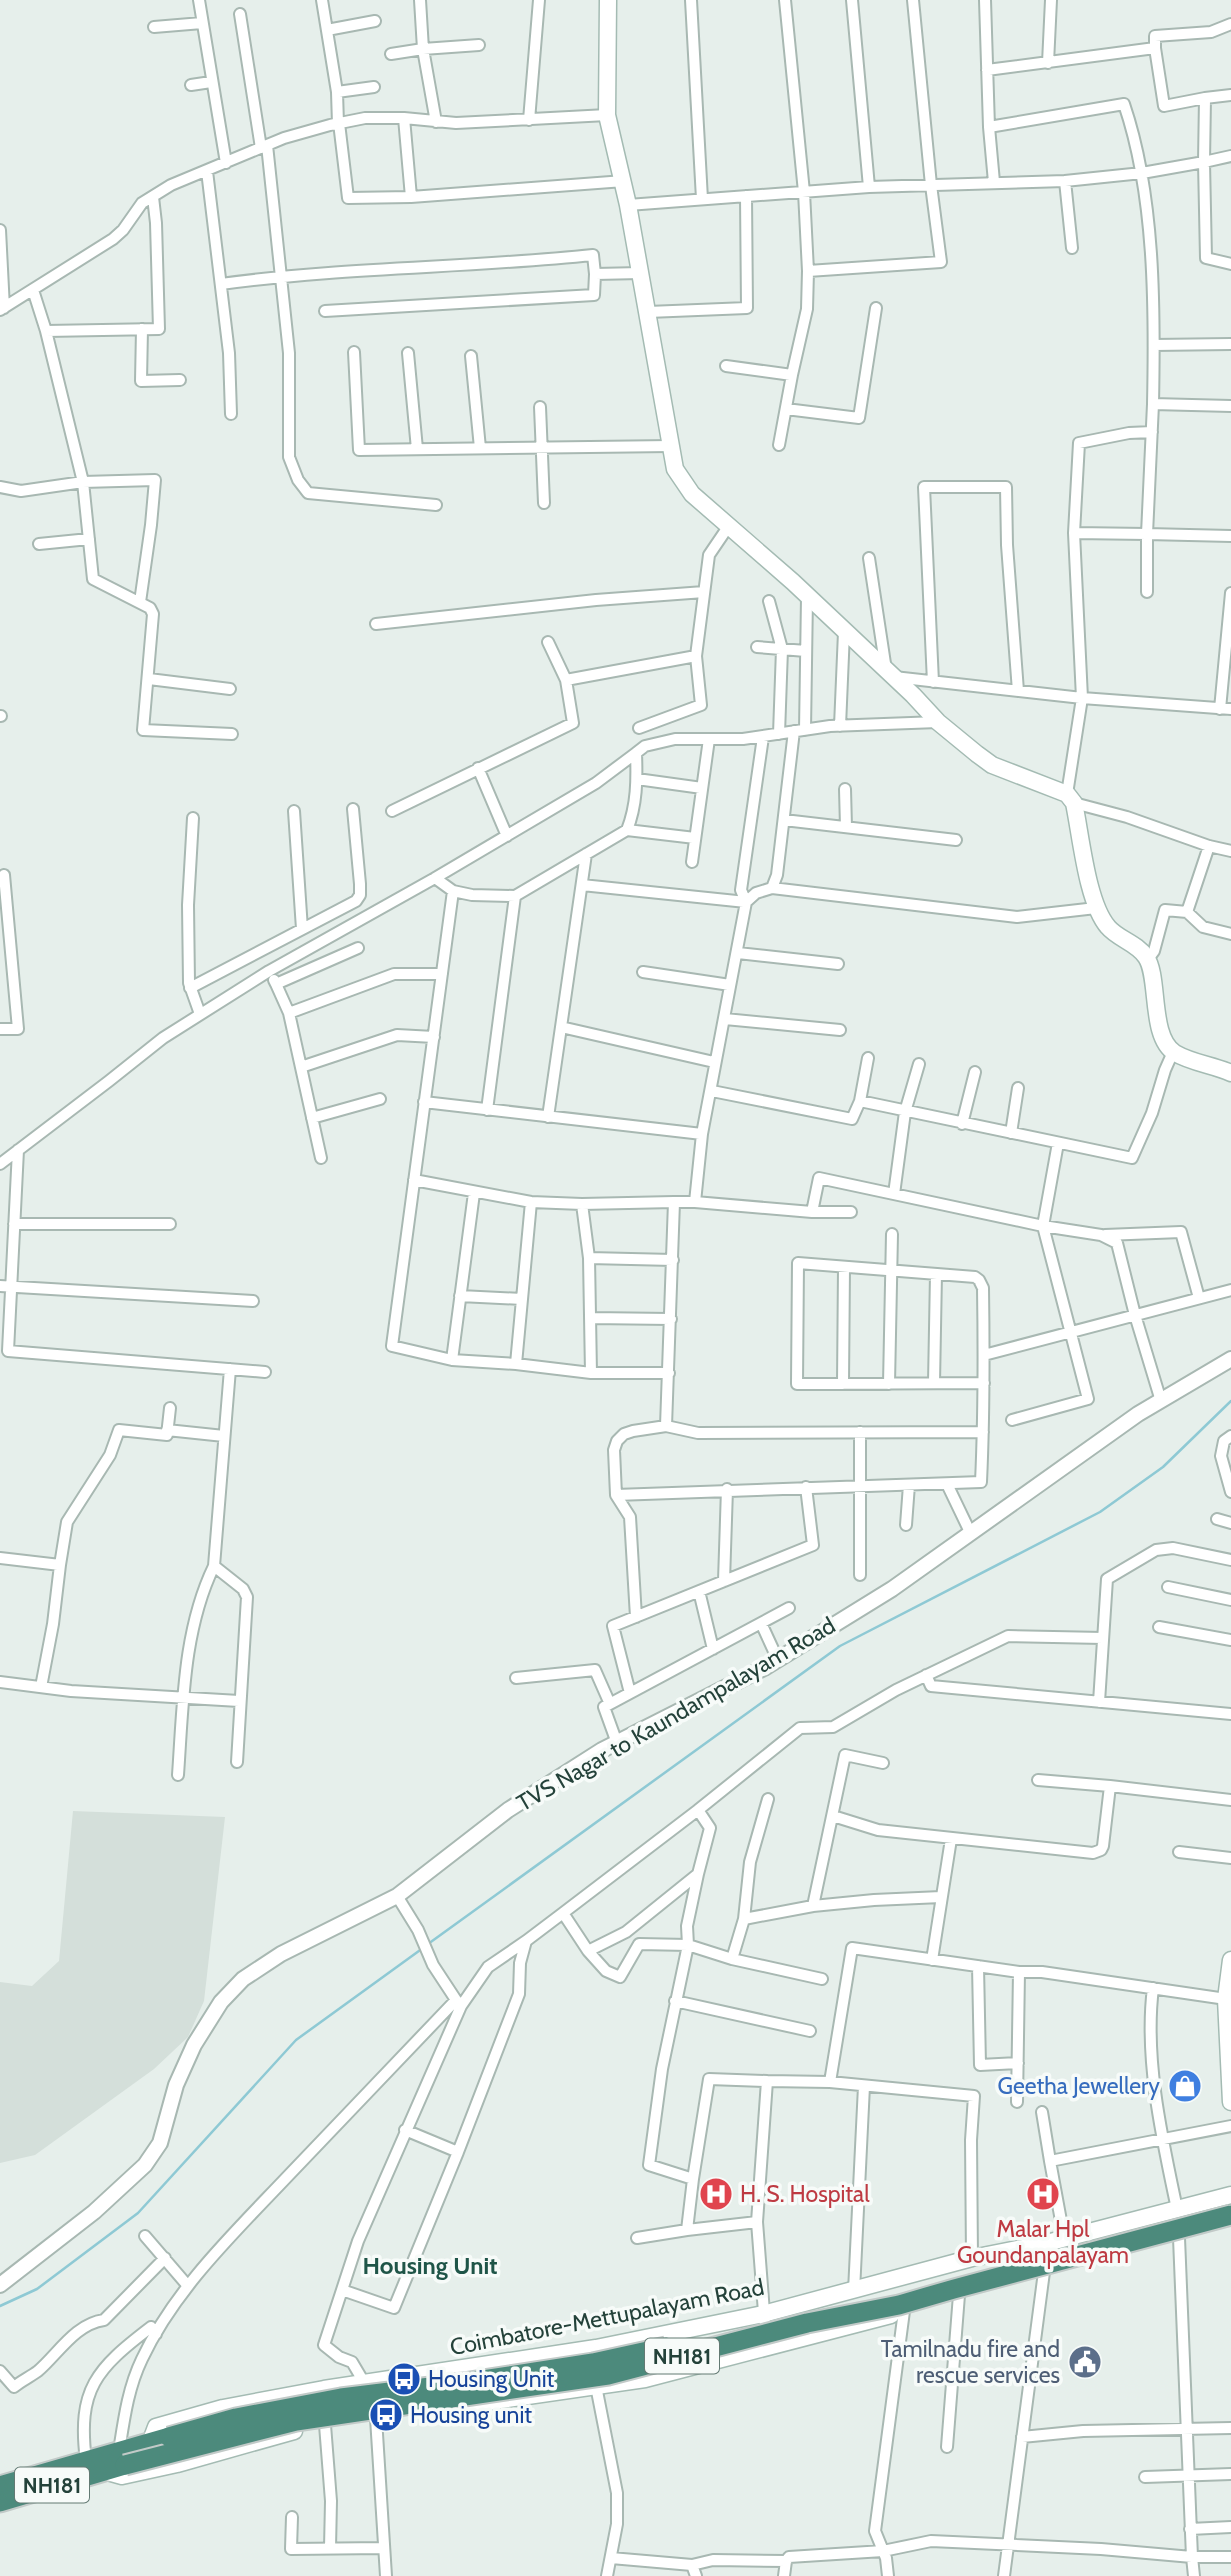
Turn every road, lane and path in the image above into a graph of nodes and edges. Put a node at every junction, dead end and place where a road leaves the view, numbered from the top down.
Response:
1 (199, 0) edge
2 (322, 0) edge
3 (420, 0) edge
4 (539, 0) edge
5 (608, 0) edge
6 (691, 0) edge
7 (785, 0) edge
8 (852, 0) edge
9 (913, 0) edge
10 (985, 0) edge
11 (1051, 0) edge
12 (240, 14) dead end
13 (375, 21) dead end
14 (202, 23) junction
15 (1231, 24) edge
16 (153, 27) dead end
17 (327, 30) junction
18 (479, 45) dead end
19 (423, 48) junction
20 (1155, 48) junction
21 (391, 54) dead end
22 (1048, 63) junction
23 (987, 70) junction
24 (211, 82) junction
25 (191, 85) dead end
26 (374, 87) dead end
27 (337, 92) junction
28 (1231, 95) edge
29 (1205, 98) junction
30 (607, 116) junction
31 (404, 118) junction
32 (529, 120) junction
33 (436, 122) junction
34 (339, 123) junction
35 (989, 127) junction
36 (264, 147) junction
37 (1231, 156) edge
38 (1204, 162) junction
39 (226, 163) junction
40 (206, 171) junction
41 (1142, 173) junction
42 (624, 181) junction
43 (1065, 181) junction
44 (993, 182) junction
45 (931, 186) junction
46 (869, 187) junction
47 (804, 192) junction
48 (746, 196) junction
49 (153, 197) junction
50 (411, 197) junction
51 (702, 200) junction
52 (628, 205) junction
53 (0, 230) edge
54 (1072, 248) dead end
55 (1231, 264) edge
56 (808, 271) junction
57 (641, 273) junction
58 (595, 274) junction
59 (280, 276) junction
60 (221, 284) junction
61 (33, 290) junction
62 (876, 308) dead end
63 (2, 309) edge
64 (325, 311) dead end
65 (648, 312) junction
66 (142, 329) junction
67 (46, 331) junction
68 (1231, 344) edge
69 (1154, 345) junction
70 (354, 352) dead end
71 (408, 353) dead end
72 (471, 356) dead end
73 (726, 366) dead end
74 (792, 375) junction
75 (180, 380) dead end
76 (1153, 404) junction
77 (1231, 406) edge
78 (540, 407) dead end
79 (786, 409) junction
80 (231, 414) dead end
81 (1152, 432) junction
82 (779, 445) dead end
83 (671, 446) junction
84 (540, 447) junction
85 (480, 448) junction
86 (417, 449) junction
87 (83, 482) junction
88 (0, 487) edge
89 (544, 503) dead end
90 (436, 505) dead end
91 (728, 527) junction
92 (1074, 533) junction
93 (1147, 534) junction
94 (1231, 536) edge
95 (89, 539) junction
96 (39, 544) dead end
97 (869, 558) dead end
98 (704, 592) junction
99 (1147, 592) dead end
100 (1231, 593) edge
101 (807, 597) junction
102 (768, 601) dead end
103 (139, 602) junction
104 (376, 624) dead end
105 (844, 632) junction
106 (548, 642) dead end
107 (757, 646) dead end
108 (782, 649) junction
109 (806, 650) junction
110 (696, 656) junction
111 (890, 673) junction
112 (149, 679) junction
113 (566, 680) junction
114 (933, 682) junction
115 (230, 690) dead end
116 (1018, 691) junction
117 (1082, 698) junction
118 (1226, 709) edge
119 (938, 722) junction
120 (840, 726) junction
121 (639, 728) dead end
122 (799, 730) junction
123 (232, 734) dead end
124 (779, 734) junction
125 (763, 737) junction
126 (709, 739) junction
127 (636, 753) junction
128 (478, 768) junction
129 (637, 779) junction
130 (702, 788) junction
131 (845, 789) dead end
132 (1070, 799) junction
133 (353, 809) dead end
134 (294, 811) dead end
135 (392, 811) dead end
136 (193, 818) dead end
137 (783, 820) junction
138 (846, 827) junction
139 (627, 830) junction
140 (508, 836) junction
141 (695, 838) junction
142 (956, 840) dead end
143 (1209, 846) junction
144 (1231, 851) edge
145 (586, 854) junction
146 (692, 862) dead end
147 (4, 875) dead end
148 (435, 878) junction
149 (582, 886) junction
150 (772, 888) junction
151 (453, 891) junction
152 (514, 896) junction
153 (746, 902) junction
154 (1096, 908) junction
155 (1187, 912) junction
156 (302, 929) junction
157 (1231, 934) edge
158 (358, 948) dead end
159 (737, 953) junction
160 (1148, 959) junction
161 (838, 964) dead end
162 (269, 971) junction
163 (643, 972) dead end
164 (442, 974) junction
165 (276, 984) junction
166 (730, 985) junction
167 (190, 988) junction
168 (289, 1013) junction
169 (200, 1014) junction
170 (725, 1019) junction
171 (561, 1027) junction
172 (0, 1029) edge
173 (840, 1030) dead end
174 (434, 1037) junction
175 (1174, 1052) junction
176 (868, 1058) dead end
177 (715, 1062) junction
178 (919, 1064) dead end
179 (300, 1067) junction
180 (975, 1072) dead end
181 (1231, 1073) edge
182 (1018, 1088) dead end
183 (712, 1091) junction
184 (380, 1099) dead end
185 (860, 1101) junction
186 (424, 1102) junction
187 (487, 1110) junction
188 (905, 1112) junction
189 (548, 1117) junction
190 (312, 1118) junction
191 (962, 1124) junction
192 (702, 1133) junction
193 (1010, 1133) junction
194 (1058, 1143) junction
195 (18, 1150) junction
196 (321, 1158) dead end
197 (0, 1164) edge
198 (414, 1180) junction
199 (474, 1193) junction
200 (894, 1194) junction
201 (531, 1202) junction
202 (674, 1202) junction
203 (695, 1202) junction
204 (582, 1204) junction
205 (812, 1212) junction
206 (851, 1212) dead end
207 (15, 1224) junction
208 (170, 1224) dead end
209 (1043, 1226) junction
210 (892, 1234) dead end
211 (1101, 1236) junction
212 (589, 1258) junction
213 (673, 1261) junction
214 (844, 1267) junction
215 (891, 1270) junction
216 (936, 1274) junction
217 (0, 1286) edge
218 (12, 1287) junction
219 (1231, 1290) edge
220 (460, 1296) junction
221 (1199, 1298) junction
222 (522, 1299) junction
223 (253, 1300) dead end
224 (1135, 1315) junction
225 (590, 1318) junction
226 (671, 1319) junction
227 (1069, 1332) junction
228 (984, 1354) junction
229 (1231, 1359) edge
230 (452, 1360) junction
231 (516, 1364) junction
232 (230, 1369) junction
233 (265, 1372) dead end
234 (591, 1373) junction
235 (669, 1373) junction
236 (934, 1383) junction
237 (984, 1383) junction
238 (843, 1384) junction
239 (889, 1384) junction
240 (1161, 1401) junction
241 (170, 1408) dead end
242 (1012, 1420) dead end
243 (666, 1426) junction
244 (167, 1430) junction
245 (860, 1432) junction
246 (983, 1432) junction
247 (224, 1436) junction
248 (1231, 1436) edge
249 (947, 1484) junction
250 (909, 1485) junction
251 (861, 1486) junction
252 (806, 1487) junction
253 (727, 1489) junction
254 (1231, 1492) edge
255 (616, 1495) junction
256 (1217, 1519) dead end
257 (1231, 1523) edge
258 (906, 1525) dead end
259 (971, 1534) junction
260 (0, 1558) edge
261 (1231, 1560) edge
262 (60, 1565) junction
263 (214, 1566) junction
264 (860, 1575) dead end
265 (724, 1581) junction
266 (1168, 1587) dead end
267 (699, 1591) junction
268 (1231, 1600) edge
269 (789, 1608) dead end
270 (636, 1617) junction
271 (761, 1623) junction
272 (1159, 1627) dead end
273 (1103, 1638) junction
274 (1231, 1640) edge
275 (713, 1649) junction
276 (778, 1660) junction
277 (926, 1675) junction
278 (516, 1678) dead end
279 (0, 1682) edge
280 (41, 1687) junction
281 (630, 1693) junction
282 (184, 1699) junction
283 (239, 1701) junction
284 (1099, 1702) junction
285 (610, 1704) junction
286 (1231, 1714) edge
287 (617, 1743) junction
288 (237, 1762) dead end
289 (883, 1763) dead end
290 (178, 1775) dead end
291 (1038, 1780) dead end
292 (1110, 1786) junction
293 (768, 1799) dead end
294 (1231, 1800) edge
295 (698, 1810) junction
296 (833, 1816) junction
297 (951, 1839) junction
298 (1178, 1852) dead end
299 (1231, 1858) edge
300 (698, 1874) junction
301 (397, 1896) junction
302 (941, 1897) junction
303 (813, 1906) junction
304 (563, 1913) junction
305 (744, 1919) junction
306 (526, 1941) junction
307 (688, 1945) junction
308 (588, 1951) junction
309 (732, 1959) junction
310 (932, 1960) junction
311 (1231, 1961) edge
312 (978, 1966) junction
313 (1019, 1972) junction
314 (822, 1979) dead end
315 (1153, 1988) junction
316 (1226, 1999) junction
317 (675, 2001) junction
318 (459, 2003) junction
319 (810, 2031) dead end
320 (1018, 2063) junction
321 (767, 2081) junction
322 (830, 2082) junction
323 (864, 2086) junction
324 (1017, 2102) dead end
325 (1231, 2102) edge
326 (1042, 2112) dead end
327 (1231, 2126) edge
328 (405, 2130) junction
329 (1162, 2140) junction
330 (458, 2152) junction
331 (1050, 2161) junction
332 (692, 2179) junction
333 (1231, 2195) edge
334 (1231, 2205) edge
335 (1177, 2209) junction
336 (1231, 2215) edge
337 (757, 2222) junction
338 (1231, 2225) edge
339 (687, 2230) junction
340 (145, 2236) dead end
341 (1064, 2237) junction
342 (637, 2238) dead end
343 (1179, 2238) junction
344 (165, 2258) junction
345 (972, 2258) junction
346 (1044, 2272) junction
347 (0, 2285) edge
348 (188, 2286) junction
349 (342, 2290) junction
350 (854, 2291) junction
351 (959, 2295) junction
352 (904, 2311) junction
353 (764, 2314) junction
354 (156, 2334) junction
355 (767, 2348) junction
356 (0, 2371) edge
357 (365, 2384) junction
358 (596, 2386) junction
359 (376, 2418) junction
360 (325, 2424) junction
361 (1231, 2428) edge
362 (1188, 2430) junction
363 (1022, 2437) junction
364 (150, 2443) junction
365 (947, 2447) dead end
366 (122, 2458) junction
367 (86, 2461) junction
368 (104, 2471) junction
369 (1231, 2474) edge
370 (1190, 2475) junction
371 (1145, 2477) dead end
372 (7, 2492) edge
373 (292, 2517) dead end
374 (1231, 2527) edge
375 (1190, 2529) junction
376 (1008, 2543) junction
377 (330, 2548) junction
378 (384, 2548) junction
379 (883, 2551) junction
380 (1192, 2557) junction
381 (1231, 2557) edge
382 (611, 2558) junction
383 (786, 2561) junction
384 (694, 2571) edge
385 (386, 2576) edge
386 (607, 2576) edge
387 (784, 2576) edge
388 (888, 2576) edge
389 (1004, 2576) edge
390 (1194, 2576) edge

1 - 14 street
2 - 17 street
3 - 19 street
4 - 32 street
5 - 30 main road
6 - 51 street
7 - 47 street
8 - 46 street
9 - 45 street
10 - 23 street
11 - 22 street
12 - 36 street
13 - 17 street
14 - 16 street
14 - 24 street
15 - 20 street
17 - 27 street
18 - 19 street
19 - 21 street
19 - 33 street
20 - 22 street
20 - 29 street
22 - 23 street
23 - 35 street
24 - 25 street
24 - 39 street
26 - 27 street
27 - 34 street
28 - 29 street
29 - 38 street
30 - 32 street
30 - 42 main road
31 - 33 street
31 - 34 street
31 - 50 street
32 - 33 street
34 - 36 street
34 - 50 street
35 - 41 street
35 - 44 street
36 - 39 street
36 - 59 street
37 - 38 street
38 - 41 street
38 - 55 street
39 - 40 street
40 - 49 street
40 - 60 street
41 - 43 street
41 - 69 street
42 - 50 street
42 - 52 main road
43 - 44 street
43 - 54 street
44 - 45 street
45 - 46 street
45 - 56 street
46 - 47 street
47 - 48 street
47 - 56 street
48 - 51 street
48 - 65 street
49 - 61 street
49 - 66 street
51 - 52 street
52 - 57 main road
53 - 63 street
56 - 74 street
57 - 58 street
57 - 65 main road
58 - 59 street
58 - 64 street
59 - 60 street
59 - 90 street
60 - 80 street
61 - 63 street
61 - 67 street
62 - 79 street
65 - 83 main road
66 - 67 street
66 - 75 street
67 - 87 street
68 - 69 street
69 - 76 street
70 - 86 street
71 - 86 street
72 - 85 street
73 - 74 street
74 - 79 street
76 - 77 street
76 - 81 street
78 - 84 street
79 - 82 street
81 - 92 street
81 - 93 street
83 - 84 street
83 - 91 main road
84 - 85 street
84 - 89 street
85 - 86 street
87 - 88 street
87 - 95 street
87 - 103 street
91 - 98 street
91 - 101 main road
92 - 93 street
92 - 117 street
93 - 94 street
93 - 99 street
95 - 96 street
95 - 103 street
97 - 111 street
98 - 104 street
98 - 110 street
100 - 118 street
101 - 105 main road
101 - 109 street
102 - 108 street
103 - 112 street
105 - 111 main road
105 - 120 street
106 - 113 street
107 - 108 street
108 - 109 street
108 - 124 street
109 - 122 street
110 - 113 street
110 - 121 street
111 - 114 street
111 - 119 main road
112 - 115 street
112 - 123 street
113 - 128 street
114 - 116 street
114 - 116 street
116 - 117 street
117 - 118 street
117 - 132 street
119 - 120 street
119 - 132 main road
120 - 122 street
122 - 124 street
122 - 137 street
124 - 125 street
125 - 126 street
125 - 153 street
126 - 127 street
126 - 130 street
127 - 129 street
127 - 140 street
128 - 135 street
128 - 140 street
129 - 130 street
129 - 139 street
130 - 141 street
131 - 138 street
132 - 143 street
132 - 154 main road
133 - 156 street
134 - 156 street
136 - 167 street
137 - 138 street
137 - 150 street
138 - 142 street
139 - 141 street
139 - 145 street
140 - 148 street
141 - 146 street
143 - 144 street
143 - 155 street
145 - 149 street
145 - 152 street
147 - 172 street
148 - 151 street
148 - 162 street
149 - 153 street
149 - 171 street
150 - 153 street
150 - 154 street
151 - 152 street
151 - 164 street
152 - 187 street
153 - 159 street
154 - 160 main road
155 - 157 street
155 - 160 street
156 - 167 street
158 - 165 street
159 - 161 street
159 - 166 street
160 - 175 main road
162 - 165 street
162 - 169 street
163 - 166 street
164 - 168 street
164 - 174 street
165 - 168 street
166 - 170 street
167 - 169 street
168 - 179 street
169 - 195 street
170 - 173 street
170 - 177 street
171 - 177 street
171 - 189 street
174 - 179 street
174 - 186 street
175 - 181 main road
175 - 194 street
176 - 185 street
177 - 183 street
178 - 188 street
179 - 190 street
180 - 191 street
182 - 193 street
183 - 185 street
183 - 192 street
184 - 190 street
185 - 188 street
186 - 187 street
186 - 198 street
187 - 189 street
188 - 191 street
188 - 200 street
189 - 192 street
190 - 196 street
191 - 193 street
192 - 203 street
193 - 194 street
194 - 209 street
195 - 197 street
195 - 207 street
198 - 199 street
198 - 230 street
199 - 201 street
199 - 220 street
200 - 205 street
200 - 209 street
201 - 204 street
201 - 222 street
202 - 203 street
202 - 204 street
202 - 213 street
203 - 205 street
204 - 212 street
205 - 206 street
207 - 208 street
207 - 218 street
209 - 211 street
209 - 227 street
210 - 215 street
211 - 221 street
211 - 224 street
212 - 213 street
212 - 225 street
213 - 226 street
214 - 215 street
214 - 238 street
214 - 238 street
215 - 216 street
215 - 239 street
216 - 228 street
216 - 236 street
217 - 218 street
218 - 223 street
218 - 232 street
219 - 221 street
220 - 222 street
220 - 230 street
221 - 224 street
222 - 231 street
224 - 227 street
224 - 240 street
225 - 226 street
225 - 234 street
226 - 235 street
227 - 228 street
227 - 242 street
228 - 237 street
229 - 240 street, TVS Nagar to Kaundampalayam Road
230 - 231 street
231 - 234 street
232 - 233 street
232 - 247 street
234 - 235 street
235 - 243 street
236 - 237 street
236 - 239 street
237 - 246 street
238 - 239 street
240 - 259 street, TVS Nagar to Kaundampalayam Road
241 - 244 street
243 - 245 street
243 - 255 street
244 - 247 street
244 - 262 street
245 - 246 street
245 - 251 street
246 - 249 street
247 - 263 street
248 - 254 street
249 - 250 street
249 - 259 street
250 - 251 street
250 - 258 street
251 - 252 street
251 - 264 street
252 - 253 street
252 - 265 street
253 - 255 street
253 - 265 street
255 - 270 street
256 - 257 street
259 - 276 street, TVS Nagar to Kaundampalayam Road
260 - 262 street
261 - 273 street
262 - 280 street
263 - 282 street
263 - 283 street
265 - 267 street
266 - 268 street
267 - 270 street
267 - 275 street
269 - 271 street
270 - 281 street
271 - 275 street
271 - 276 street
272 - 274 street
273 - 277 street
273 - 284 street
275 - 281 street
276 - 287 street, TVS Nagar to Kaundampalayam Road
277 - 284 street
277 - 295 street
278 - 285 street
279 - 280 street
280 - 282 street
281 - 285 street
282 - 283 street
282 - 290 street
283 - 288 street
284 - 286 street
285 - 287 street
287 - 301 street, TVS Nagar to Kaundampalayam Road
289 - 296 street
291 - 292 street
292 - 294 street
292 - 297 street
293 - 305 street
295 - 300 street
295 - 304 street
296 - 297 street
296 - 303 street
297 - 302 street
298 - 299 street
300 - 307 street
300 - 308 street
301 - 318 street
301 - 347 street, TVS Nagar to Kaundampalayam Road
302 - 303 street
302 - 310 street
303 - 305 street
304 - 306 street
304 - 308 street
305 - 309 street
306 - 318 street
306 - 330 street
307 - 308 street
307 - 309 street
307 - 317 street
309 - 314 street
310 - 312 street
310 - 322 street
311 - 316 main road
312 - 313 street
312 - 320 street
313 - 315 street
313 - 320 street
315 - 316 street
315 - 329 street
316 - 325 main road
317 - 319 street
317 - 332 street
318 - 328 street
318 - 348 street
320 - 324 street
321 - 322 street
321 - 332 street
321 - 337 street
322 - 323 street
323 - 345 street
323 - 350 street
326 - 331 street
327 - 329 street
328 - 330 street
328 - 349 street
329 - 331 street
329 - 335 street
330 - 349 street
331 - 341 street
332 - 339 street
333 - 335 main road, Coimbatore-Mettupalayam Road
334 - 364 highway, NH181, bridge
335 - 341 main road, Coimbatore-Mettupalayam Road
336 - 366 highway, NH181, bridge
337 - 339 street
337 - 353 street
338 - 343 main road
339 - 342 street
340 - 344 street
341 - 345 main road, Coimbatore-Mettupalayam Road
343 - 346 main road
343 - 362 street
344 - 348 street
344 - 356 street
345 - 350 main road, Coimbatore-Mettupalayam Road
346 - 351 main road
346 - 363 street
348 - 354 street
349 - 357 street
350 - 353 main road, Coimbatore-Mettupalayam Road
351 - 352 main road
351 - 365 street
352 - 355 main road
352 - 379 street
353 - 355 street
353 - 357 main road, Coimbatore-Mettupalayam Road
354 - 366 street
354 - 367 street
355 - 358 main road
357 - 364 main road, Coimbatore-Mettupalayam Road
358 - 359 main road
358 - 382 street
359 - 360 main road
359 - 378 street
360 - 368 main road
360 - 377 street
361 - 362 street
362 - 363 street
362 - 370 street
363 - 376 street
364 - 366 highway, Coimbatore-Mettupalayam Road
366 - 367 highway, Coimbatore-Mettupalayam Road
366 - 368 highway
367 - 372 highway, Coimbatore-Mettupalayam Road
368 - 372 highway, NH181
369 - 370 street
370 - 371 street
370 - 375 street
373 - 377 street
374 - 375 street
375 - 380 street
376 - 379 street
376 - 380 street
376 - 389 street
377 - 378 street
378 - 385 street
379 - 383 street
379 - 388 street
380 - 381 street
380 - 390 street
382 - 384 street
382 - 386 street
383 - 384 street
383 - 387 street

